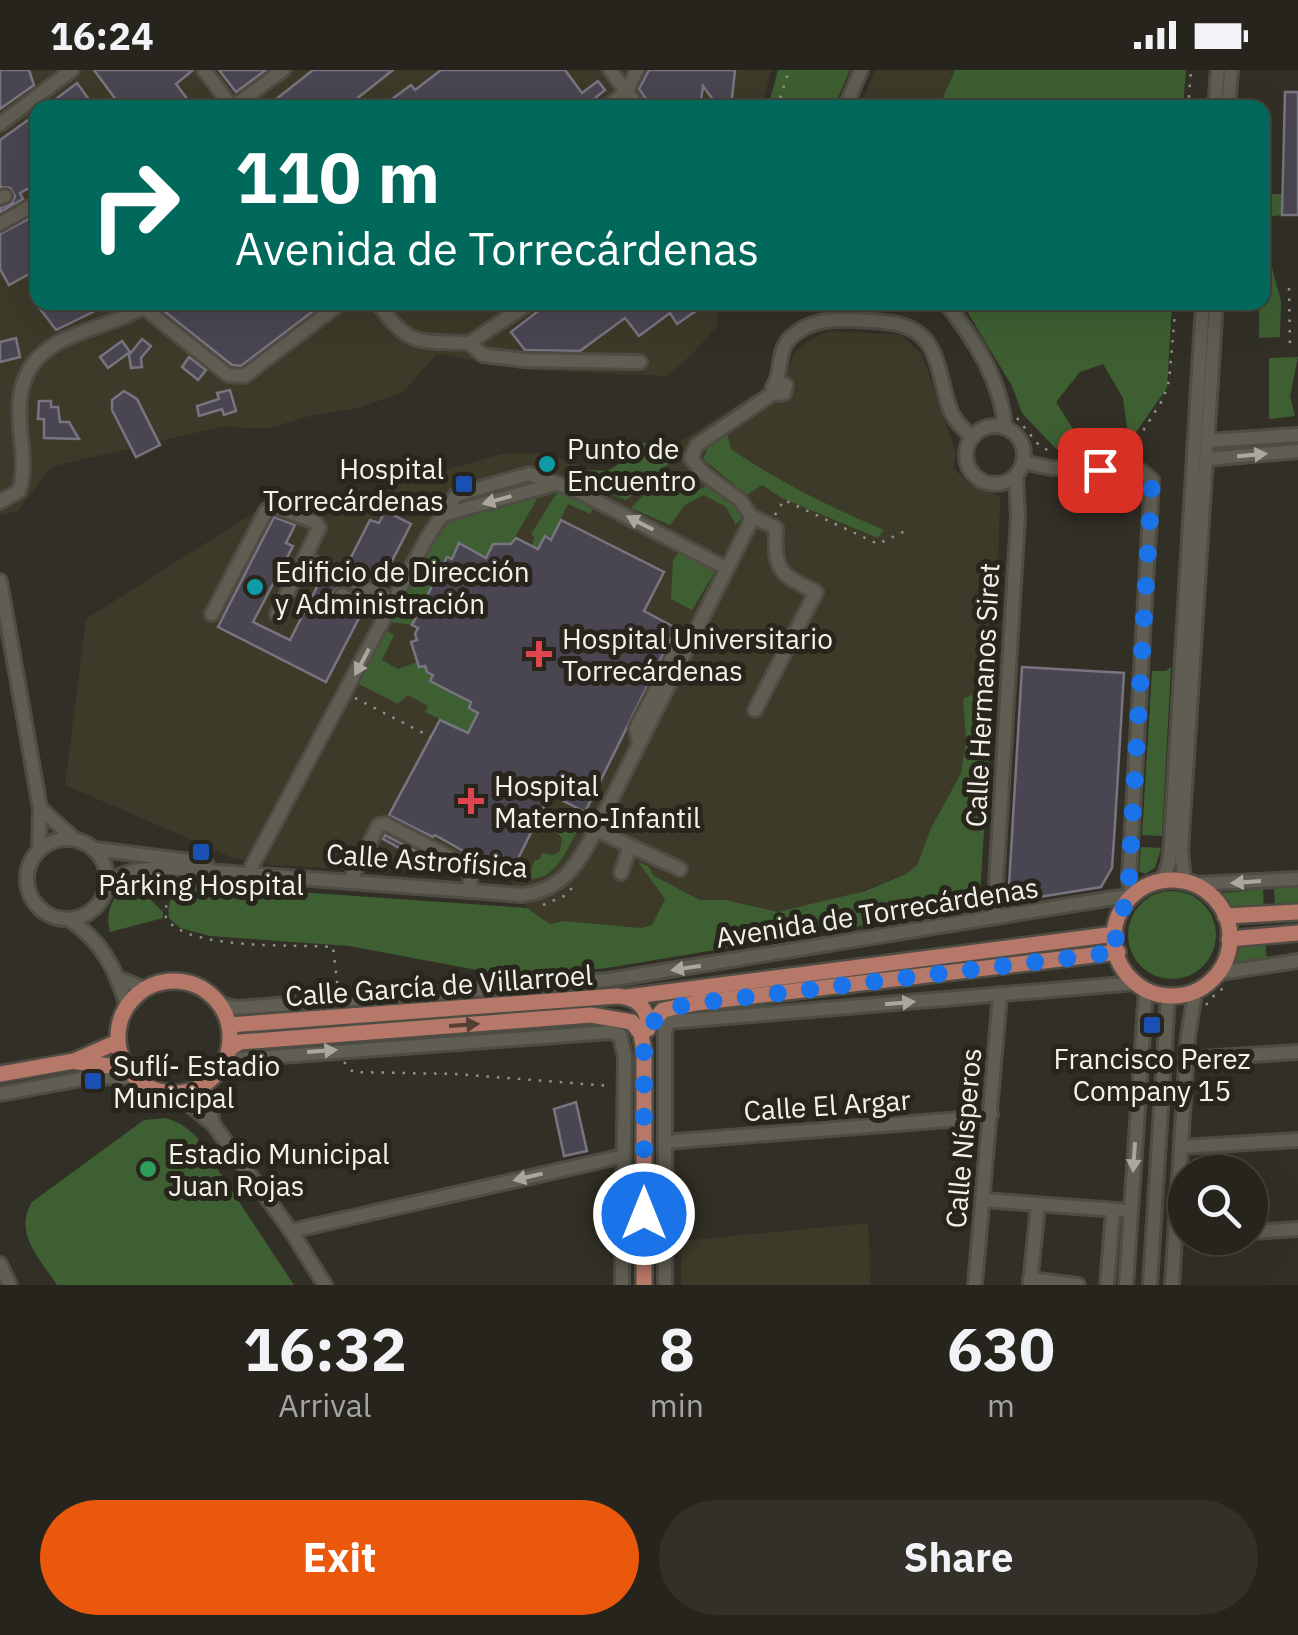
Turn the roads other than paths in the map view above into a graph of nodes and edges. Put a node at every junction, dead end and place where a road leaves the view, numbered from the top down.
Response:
1 (72, 70) edge
2 (204, 70) edge
3 (283, 70) edge
4 (610, 70) edge
5 (637, 70) edge
6 (861, 70) edge
7 (1218, 70) edge
8 (1231, 70) edge
9 (627, 91) junction
10 (42, 100) edge
11 (228, 100) edge
12 (242, 100) edge
13 (615, 100) edge
14 (633, 100) edge
15 (848, 100) edge
16 (1216, 100) edge
17 (1229, 100) edge
18 (30, 108) edge
19 (0, 124) edge
20 (30, 207) edge
21 (0, 224) edge
22 (135, 310) edge
23 (153, 310) edge
24 (331, 310) edge
25 (382, 310) edge
26 (519, 310) edge
27 (951, 310) edge
28 (1203, 310) edge
29 (1215, 310) edge
30 (469, 343) junction
31 (640, 362) dead end
32 (1006, 427) junction
33 (1298, 435) edge
34 (972, 437) junction
35 (1207, 441) junction
36 (1298, 452) edge
37 (1207, 459) junction
38 (1023, 462) junction
39 (1016, 477) junction
40 (0, 502) edge
41 (751, 516) junction
42 (306, 558) junction
43 (726, 568) junction
44 (0, 581) edge
45 (367, 589) junction
46 (342, 596) dead end
47 (394, 602) junction
48 (212, 614) dead end
49 (277, 614) dead end
50 (755, 710) dead end
51 (40, 808) junction
52 (596, 830) junction
53 (73, 838) junction
54 (630, 846) junction
55 (94, 848) junction
56 (39, 850) junction
57 (252, 866) junction
58 (680, 870) dead end
59 (621, 873) dead end
60 (285, 875) junction
61 (1162, 879) junction
62 (1298, 879) edge
63 (350, 880) junction
64 (1189, 882) junction
65 (107, 886) junction
66 (471, 890) junction
67 (1129, 899) junction
68 (96, 906) junction
69 (1298, 912) edge
70 (1225, 916) junction
71 (994, 917) junction
72 (69, 918) junction
73 (1298, 933) edge
74 (1115, 934) junction
75 (94, 936) junction
76 (1229, 939) junction
77 (1118, 952) junction
78 (1298, 961) edge
79 (1219, 973) junction
80 (634, 976) joint
81 (118, 978) junction
82 (1141, 987) junction
83 (145, 988) junction
84 (1195, 992) junction
85 (1000, 994) junction
86 (628, 996) junction
87 (1168, 996) junction
88 (696, 1003) junction
89 (220, 1005) junction
90 (127, 1006) junction
91 (643, 1008) junction
92 (590, 1016) junction
93 (229, 1026) junction
94 (657, 1026) junction
95 (118, 1042) junction
96 (644, 1052) junction
97 (1298, 1052) edge
98 (227, 1054) junction
99 (1186, 1059) junction
100 (74, 1061) junction
101 (130, 1073) junction
102 (0, 1074) edge
103 (206, 1083) junction
104 (0, 1094) edge
105 (176, 1094) junction
106 (991, 1114) junction
107 (213, 1124) junction
108 (1298, 1140) edge
109 (665, 1142) junction
110 (1181, 1147) junction
111 (1181, 1155) edge
112 (623, 1156) junction
113 (984, 1200) junction
114 (1038, 1205) junction
115 (1113, 1211) junction
116 (1130, 1211) junction
117 (1298, 1229) edge
118 (291, 1231) junction
119 (1268, 1231) edge
120 (1177, 1255) edge
121 (0, 1264) edge
122 (1030, 1282) edge
123 (10, 1285) edge
124 (325, 1285) edge
125 (622, 1285) edge
126 (644, 1285) edge
127 (665, 1285) edge
128 (975, 1285) edge
129 (1078, 1285) edge
130 (1107, 1285) edge
131 (1126, 1285) edge
132 (1150, 1285) edge
133 (1172, 1285) edge

1 - 10 street
2 - 11 street
3 - 12 street
4 - 9 street
5 - 9 street
6 - 15 street
7 - 16 street
8 - 17 street
9 - 13 street
9 - 14 street
18 - 19 street
20 - 21 street
22 - 40 street
23 - 24 street
25 - 30 street
26 - 30 street
27 - 32 street
28 - 61 street
29 - 35 street
30 - 31 street
32 - 34 street
32 - 38 street
33 - 35 street
34 - 39 street
34 - 41 street
35 - 37 street
37 -> 36 street
37 - 64 street
38 - 39 street
38 - 67 street
39 - 71 street, Calle Hermanos Siret
41 - 43 street, Calle Astrofísica
41 - 50 street
42 - 45 street
42 - 48 street
42 - 49 street
43 -> 47 street
43 - 52 street, Calle Astrofísica
44 - 51 street
45 - 46 street
45 - 47 street
47 -> 57 street
51 - 53 street
51 - 56 street
52 - 54 street
52 - 66 street, Calle Astrofísica
53 - 55 street
53 - 56 street
54 - 58 street
54 - 59 street
55 - 57 street, Calle Astrofísica
55 - 65 street
56 - 72 street
57 - 60 street, Calle Astrofísica
60 - 63 street, Calle Astrofísica
60 - 65 street, Calle Astrofísica
61 - 64 main road
61 - 67 main road
62 -> 64 street
63 - 66 street, Calle Astrofísica
63 - 66 street
64 - 70 main road
65 - 68 street
67 - 71 street, Avenida de Torrecárdenas
67 - 74 main road
68 - 72 street
68 - 75 street
69 - 70 main road
70 - 76 main road
71 -> 80 street, Avenida de Torrecárdenas
72 - 75 street
73 - 76 main road
74 - 77 main road
74 - 86 main road, Avenida de Torrecárdenas
75 - 81 street
76 - 79 main road
77 - 82 main road
77 - 88 main road
78 - 79 street
79 - 84 main road
80 - 89 street, Calle García de Villarroel
81 - 83 street
81 - 90 street
82 - 85 street
82 - 87 main road
82 -> 116 street
83 - 89 main road
83 - 90 main road
84 - 87 main road
84 - 99 street
94 -> 85 street
85 - 106 street, Calle Nísperos
86 - 91 main road, Calle García de Villarroel
86 - 93 main road, Calle García de Villarroel
87 - 132 street
88 - 91 main road
88 - 94 main road
89 - 93 main road
90 - 95 main road
91 - 92 main road
91 - 94 main road
92 - 96 main road, Calle García de Villarroel
98 -> 92 main road, Calle García de Villarroel
93 - 98 main road
94 - 96 main road
94 - 109 street
95 - 100 main road
95 - 101 main road
96 - 126 main road
97 - 99 street
98 - 103 main road
98 -> 112 street, Calle García de Villarroel
99 - 110 street
100 - 101 main road
100 - 102 main road
101 - 104 street
101 - 105 main road
103 - 105 main road
103 - 107 street
105 - 107 street
106 - 109 street, Calle El Argar
106 - 113 street, Calle Nísperos
107 - 118 street
108 - 110 street
109 - 127 street
110 - 111 street
112 -> 118 street
112 - 125 street
113 - 114 street
113 - 128 street, Calle Nísperos
114 - 115 street
114 - 122 street
115 - 116 street
115 - 130 street
116 - 131 street
117 - 119 street
118 - 124 street
120 - 133 street
121 - 123 street
122 - 129 street

